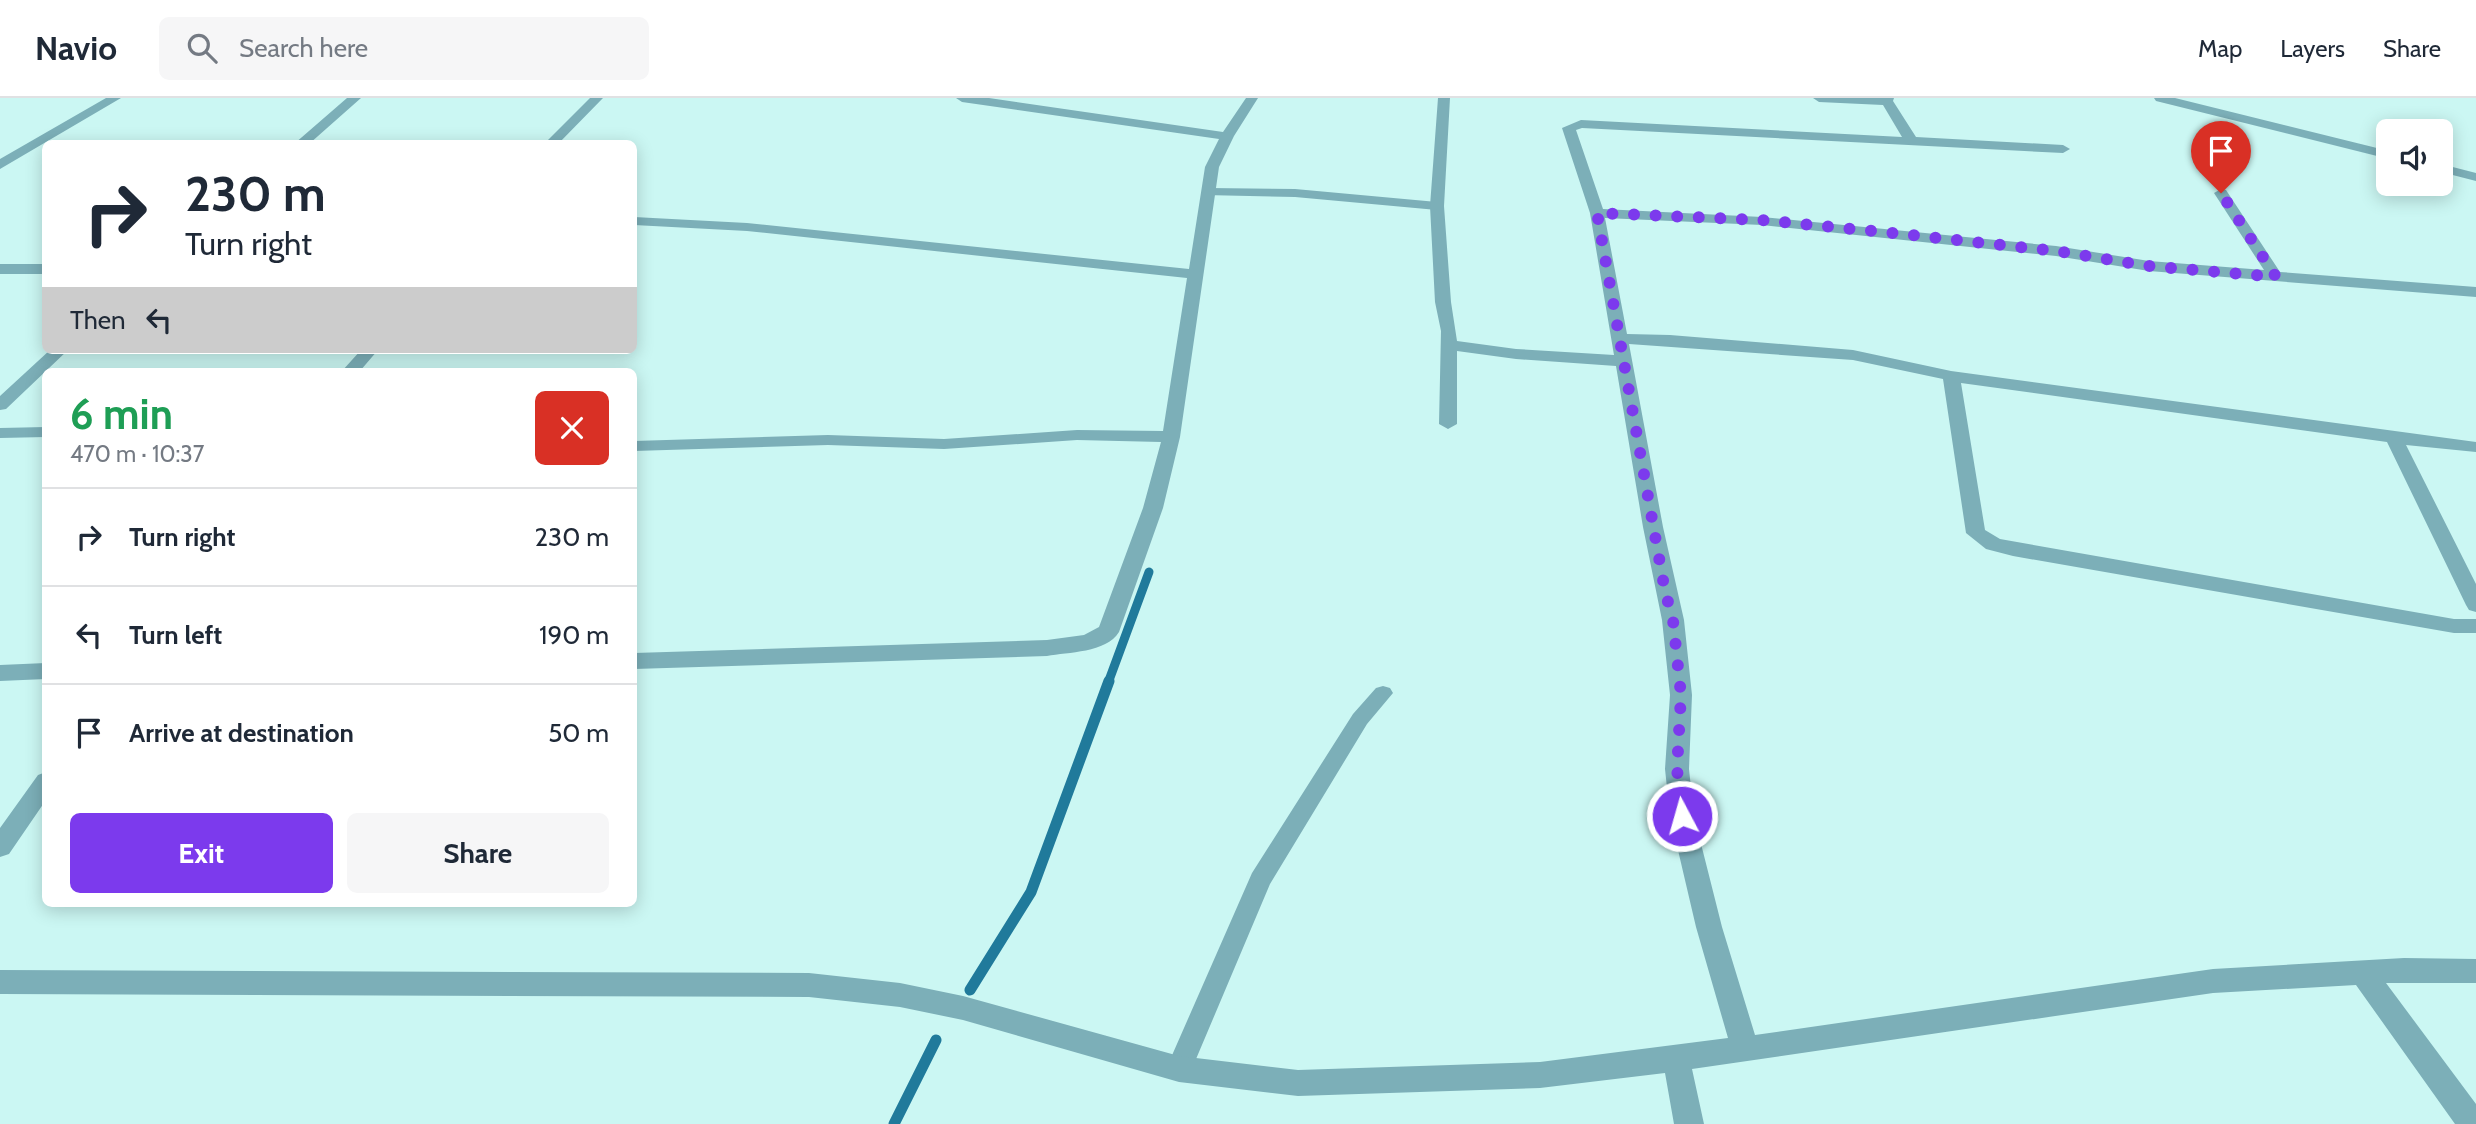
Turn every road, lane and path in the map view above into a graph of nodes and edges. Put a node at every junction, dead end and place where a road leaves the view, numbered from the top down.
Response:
1 (115, 98) edge
2 (355, 98) edge
3 (597, 98) edge
4 (962, 98) edge
5 (1252, 98) edge
6 (1444, 98) edge
7 (1819, 98) edge
8 (2160, 98) edge
9 (1888, 100) edge
10 (1227, 136) junction
11 (305, 140) edge
12 (554, 140) edge
13 (1910, 141) junction
14 (0, 149) edge
15 (2063, 149) dead end
16 (22, 151) junction
17 (2376, 152) edge
18 (0, 165) edge
19 (2453, 171) edge
20 (2476, 177) edge
21 (1209, 192) junction
22 (2221, 193) dead end
23 (1437, 206) junction
24 (1597, 213) junction
25 (637, 221) edge
26 (0, 269) edge
27 (42, 269) edge
28 (1198, 274) junction
29 (2276, 277) junction
30 (2476, 292) edge
31 (1620, 339) junction
32 (1449, 345) junction
33 (56, 354) edge
34 (366, 354) edge
35 (1622, 361) junction
36 (354, 368) edge
37 (1951, 376) junction
38 (0, 405) edge
39 (1448, 424) dead end
40 (42, 432) edge
41 (0, 433) edge
42 (1171, 437) junction
43 (2394, 438) junction
44 (637, 446) edge
45 (2476, 447) edge
46 (2476, 605) edge
47 (2476, 626) edge
48 (637, 661) edge
49 (42, 671) edge
50 (0, 673) edge
51 (1383, 693) dead end
52 (42, 787) edge
53 (0, 847) edge
54 (2476, 971) edge
55 (2362, 972) junction
56 (0, 982) edge
57 (1745, 1048) junction
58 (1676, 1058) junction
59 (1179, 1069) junction
60 (1689, 1124) edge
61 (2473, 1124) edge

1 - 16 street
2 - 11 street
3 - 12 street
4 - 10 street
5 - 10 street
6 - 23 street
7 - 9 street
8 - 17 street
9 - 13 street
10 - 21 street
13 - 15 street
13 - 24 street
14 - 16 street
16 - 18 street
19 - 20 street
21 - 23 lane
21 - 28 street
22 - 29 street
23 - 32 street
24 - 29 street
24 - 31 street
25 - 28 street
26 - 27 street
28 - 42 street
29 - 30 street
31 - 35 street
31 - 37 street
32 - 35 street
32 - 39 street
33 - 38 street
34 - 36 street
35 - 57 street
37 - 43 street
37 - 47 street
40 - 41 street
42 - 44 street
42 - 48 street
43 - 45 street
43 - 46 street
49 - 50 street
51 - 59 lane
52 - 53 street
54 - 55 street
55 - 57 street
55 - 61 street
56 - 59 street
57 - 58 street
58 - 59 street
58 - 60 street

